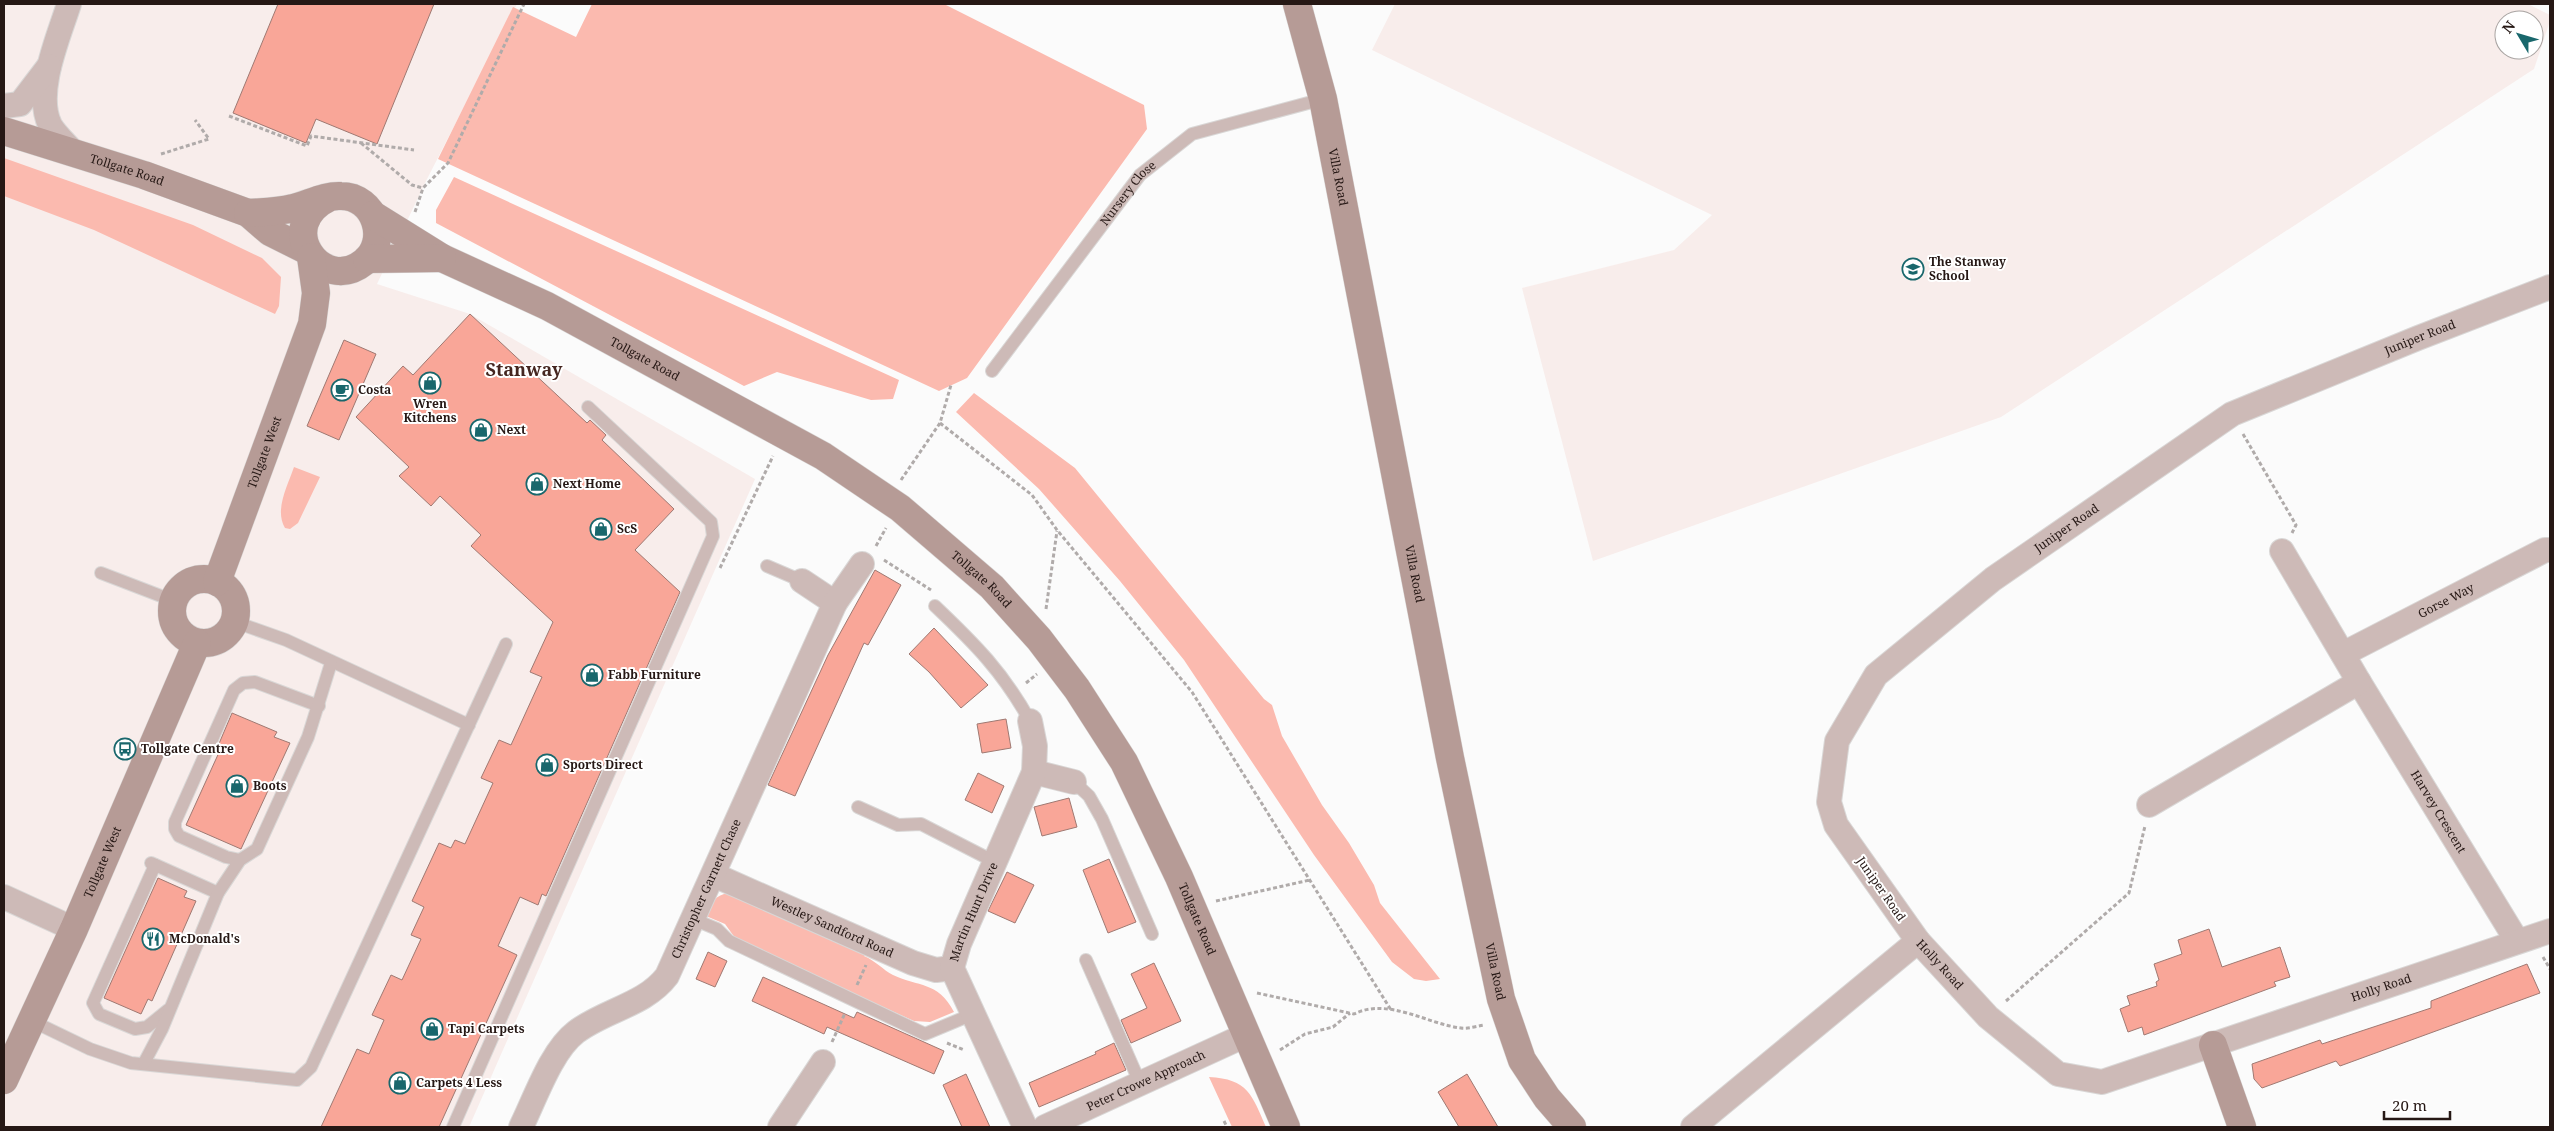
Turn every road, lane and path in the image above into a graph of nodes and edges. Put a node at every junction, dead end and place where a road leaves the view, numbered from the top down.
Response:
1 (69, 4) edge
2 (524, 4) edge
3 (1297, 4) edge
4 (50, 65) junction
5 (1323, 99) junction
6 (4, 106) edge
7 (229, 116) dead end
8 (195, 120) dead end
9 (4, 131) edge
10 (361, 143) junction
11 (414, 150) dead end
12 (73, 152) junction
13 (144, 175) junction
14 (423, 188) junction
15 (330, 197) junction
16 (248, 213) junction
17 (373, 215) junction
18 (406, 233) junction
19 (309, 253) junction
20 (442, 258) junction
21 (362, 263) junction
22 (2550, 287) edge
23 (312, 324) junction
24 (992, 371) dead end
25 (951, 385) dead end
26 (588, 407) dead end
27 (2232, 414) junction
28 (940, 423) junction
29 (889, 511) junction
30 (1057, 530) junction
31 (878, 543) dead end
32 (2550, 550) edge
33 (2282, 551) joint
34 (862, 564) dead end
35 (767, 566) dead end
36 (101, 573) dead end
37 (802, 581) joint
38 (218, 582) junction
39 (174, 601) junction
40 (835, 603) junction
41 (935, 606) dead end
42 (235, 622) junction
43 (197, 643) junction
44 (1042, 643) junction
45 (506, 644) dead end
46 (2343, 654) junction
47 (331, 663) junction
48 (1032, 678) dead end
49 (2359, 682) junction
50 (1025, 683) dead end
51 (319, 706) junction
52 (1030, 721) joint
53 (469, 724) junction
54 (1034, 772) junction
55 (1074, 782) joint
56 (2149, 806) joint
57 (858, 807) dead end
58 (240, 860) junction
59 (995, 862) junction
60 (714, 875) junction
61 (1310, 880) junction
62 (218, 893) junction
63 (4, 897) edge
64 (1190, 905) junction
65 (693, 919) junction
66 (74, 929) junction
67 (2550, 931) edge
68 (1152, 934) dead end
69 (1918, 941) junction
70 (2517, 941) junction
71 (1086, 960) dead end
72 (952, 968) junction
73 (1224, 981) junction
74 (168, 1010) junction
75 (1391, 1010) junction
76 (1351, 1013) junction
77 (973, 1014) junction
78 (1988, 1017) junction
79 (32, 1021) junction
80 (1507, 1021) junction
81 (925, 1034) junction
82 (1246, 1035) junction
83 (2213, 1045) junction
84 (823, 1062) dead end
85 (144, 1063) junction
86 (996, 1063) junction
87 (1258, 1063) junction
88 (4, 1080) edge
89 (1140, 1083) junction
90 (1224, 1121) dead end
91 (453, 1127) edge
92 (521, 1127) edge
93 (780, 1127) edge
94 (1025, 1127) edge
95 (1045, 1127) edge
96 (1227, 1127) edge
97 (1286, 1127) edge
98 (1572, 1127) edge
99 (1693, 1127) edge
100 (2242, 1127) edge

1 - 4 street
2 - 14 path
3 - 5 street, Villa Road
4 - 6 street
4 - 12 street
5 - 24 lane, Nursery Close
5 - 80 street, Villa Road
7 - 10 path
8 - 13 path
9 - 12 street, Tollgate Road
10 - 11 path
10 - 14 path
12 - 13 street, Tollgate Road
13 - 16 street, Tollgate Road
14 - 18 path
15 - 16 street, Tollgate Road
15 - 17 street, Tollgate Road
15 - 19 street
16 - 19 street, Tollgate Road
17 - 18 street, Tollgate Road
17 - 21 street
18 - 20 street, Tollgate Road
19 - 21 street, Tollgate Road
19 - 23 street, Tollgate West
20 - 21 street, Tollgate Road
20 - 29 street, Tollgate Road
21 - 23 street, Tollgate West
22 - 27 street, Juniper Road
23 - 38 street, Tollgate West
25 - 28 path
26 - 91 lane
27 - 33 path
27 - 69 street, Juniper Road
28 - 29 path
28 - 30 path
29 - 31 path
29 - 44 street, Tollgate Road
30 - 44 path
30 - 61 path
32 - 46 street, Gorse Way
33 - 46 street, Harvey Crescent
34 - 40 street, Christopher Garnett Chase
35 - 37 lane
36 - 39 lane
37 - 40 street
38 - 39 street
38 - 42 street
39 - 43 street
40 - 60 street, Christopher Garnett Chase
41 - 52 lane
42 - 43 street
42 - 47 lane
43 - 66 street, Tollgate West
44 - 64 street, Tollgate Road
45 - 53 lane
46 - 49 street, Harvey Crescent
47 - 51 lane
47 - 53 lane
48 - 50 path
49 - 56 street
49 - 70 street, Harvey Crescent
51 - 58 lane
51 - 58 lane
52 - 54 street, Martin Hunt Drive
53 - 85 lane
54 - 55 street
54 - 59 street, Martin Hunt Drive
55 - 68 lane
56 - 78 path
57 - 59 lane
58 - 62 lane
59 - 72 street, Martin Hunt Drive
60 - 65 street, Christopher Garnett Chase
60 - 72 street, Westley Sandford Road
61 - 64 path
61 - 75 path
62 - 74 lane
62 - 74 lane
63 - 66 street
64 - 73 street, Tollgate Road
65 - 81 lane
65 - 92 street, Christopher Garnett Chase
66 - 79 street, Tollgate West
67 - 70 street, Holly Road
69 - 78 street, Holly Road
69 - 99 street, Holly Road
70 - 83 street, Holly Road
71 - 89 lane
72 - 77 street, Martin Hunt Drive
73 - 76 path
73 - 82 street, Tollgate Road
74 - 85 lane
75 - 76 path
75 - 80 path
76 - 87 path
77 - 81 lane
77 - 86 street, Martin Hunt Drive
78 - 83 street, Holly Road
79 - 85 lane
79 - 88 street, Tollgate West
80 - 98 street, Villa Road
81 - 86 path
82 - 87 street, Tollgate Road
82 - 89 street, Peter Crowe Approach
83 - 100 street
84 - 93 street
86 - 94 street, Martin Hunt Drive
87 - 97 street, Tollgate Road
89 - 95 street, Peter Crowe Approach
90 - 96 path

